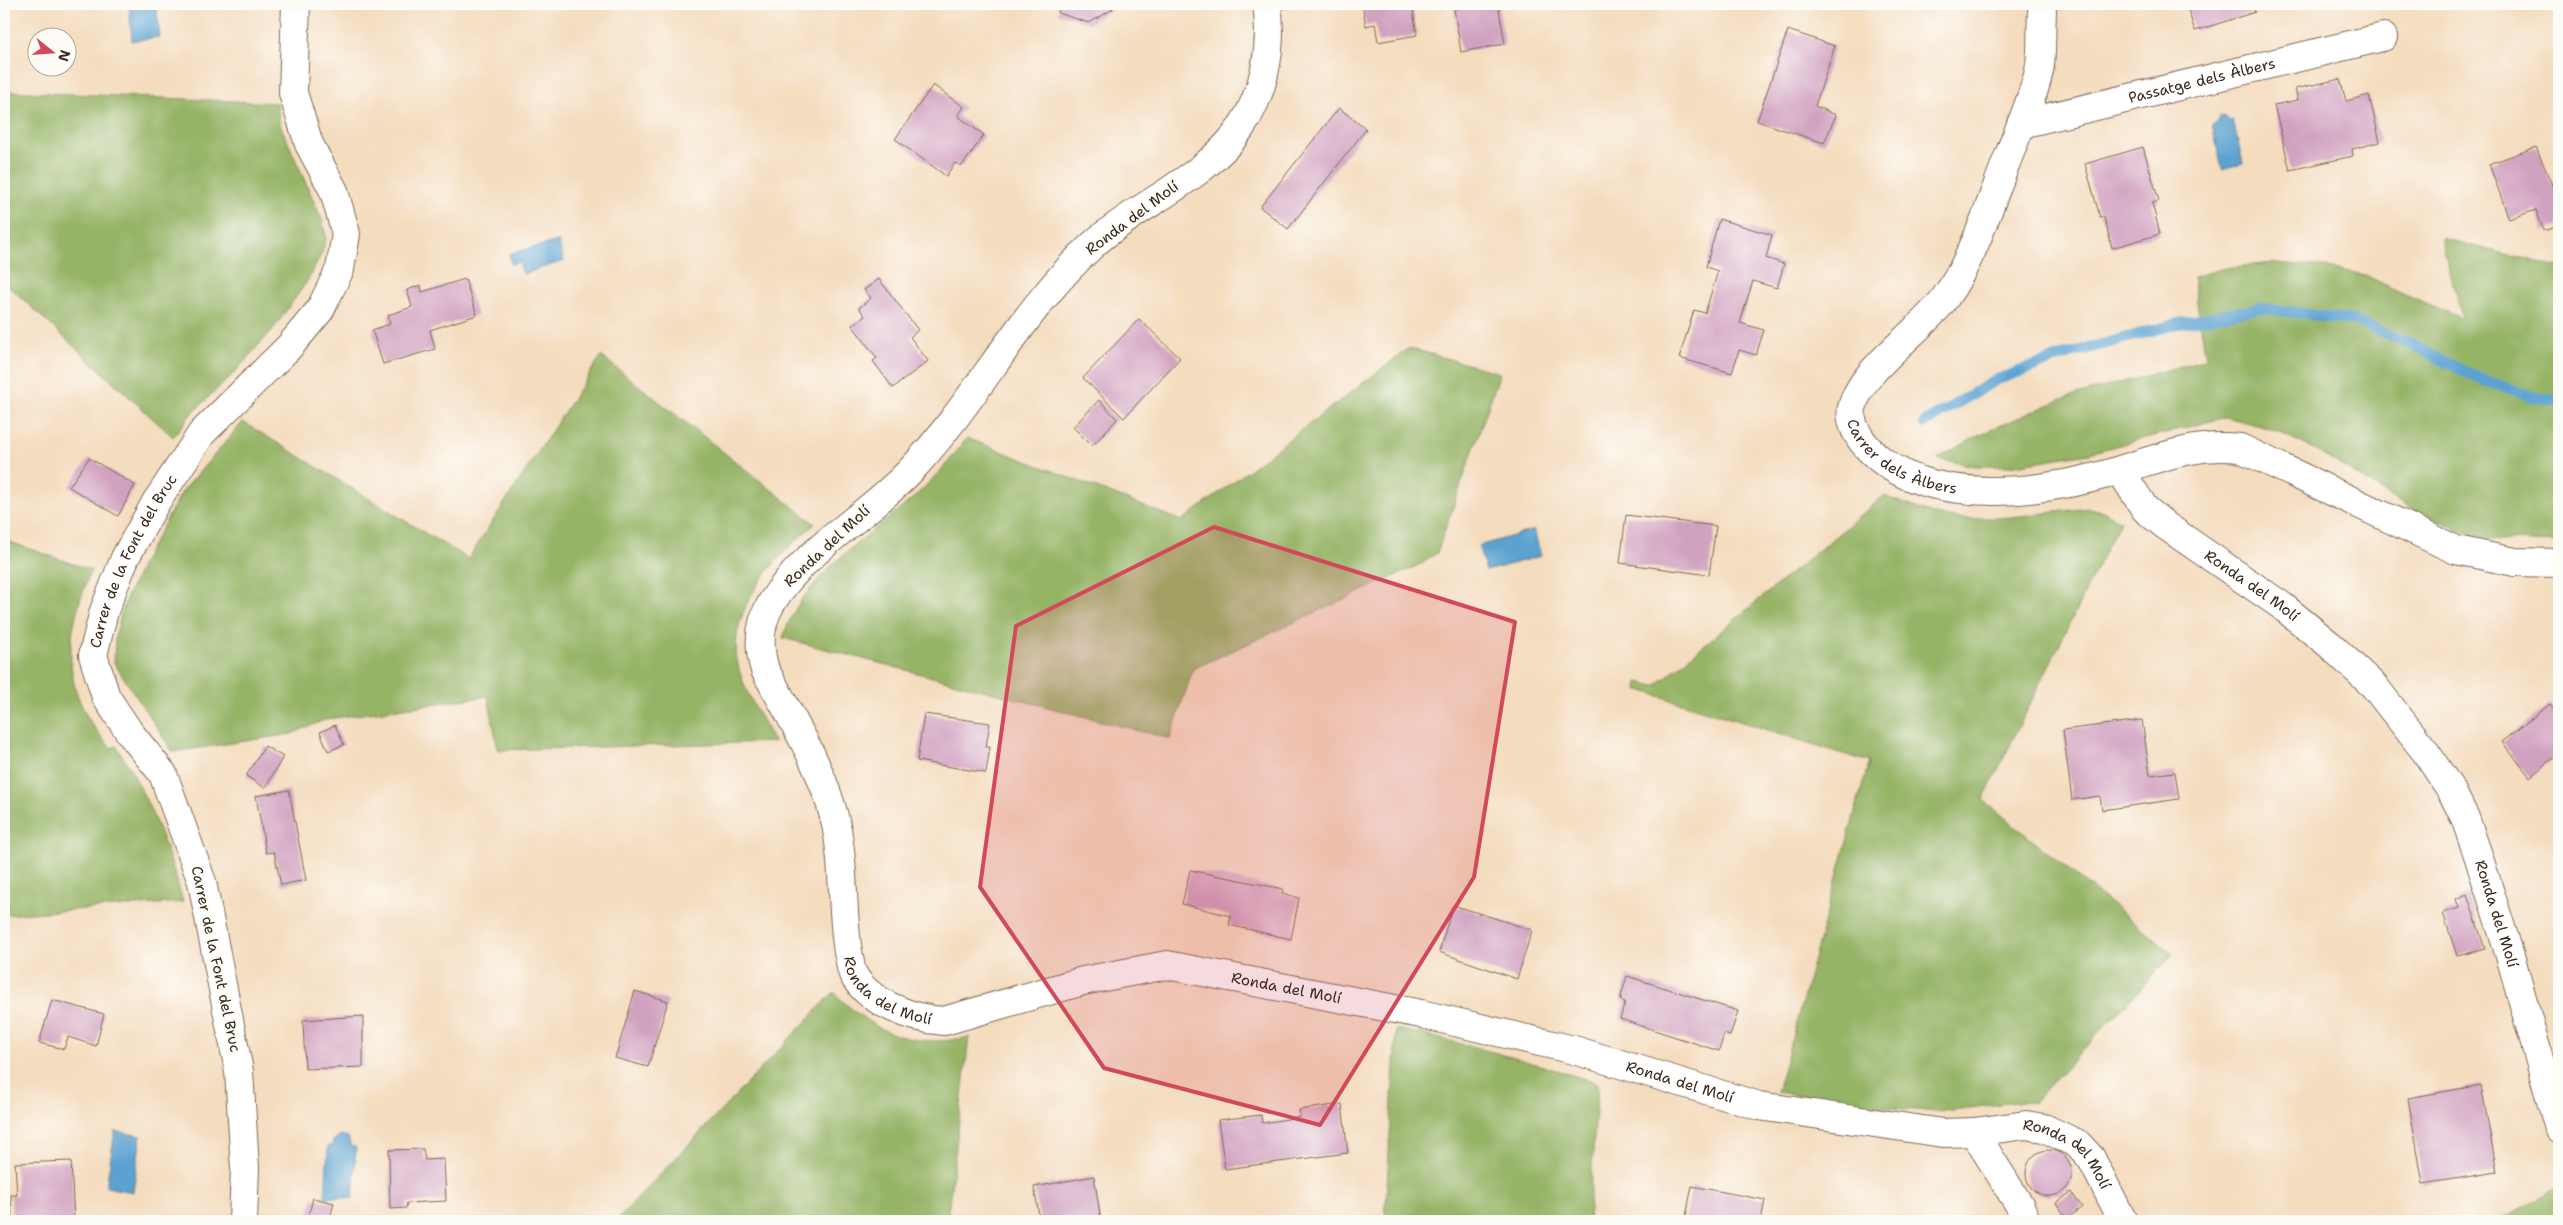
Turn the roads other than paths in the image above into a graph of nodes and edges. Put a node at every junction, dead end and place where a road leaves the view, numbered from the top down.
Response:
1 (296, 4) edge
2 (1267, 4) edge
3 (2042, 11) dead end
4 (2383, 37) dead end
5 (2021, 124) junction
6 (2120, 470) junction
7 (2559, 563) edge
8 (2559, 1129) edge
9 (1974, 1132) junction
10 (243, 1221) edge
11 (2026, 1221) edge
12 (2123, 1221) edge

1 - 10 street, Carrer de la Font del Bruc
2 - 9 street, Ronda del Molí
3 - 5 street, Carrer dels Àlbers
4 - 5 street, Passatge dels Àlbers
5 - 6 street, Carrer dels Àlbers
6 - 7 street
6 - 8 street, Ronda del Molí
9 - 11 street
9 - 12 street, Ronda del Molí

